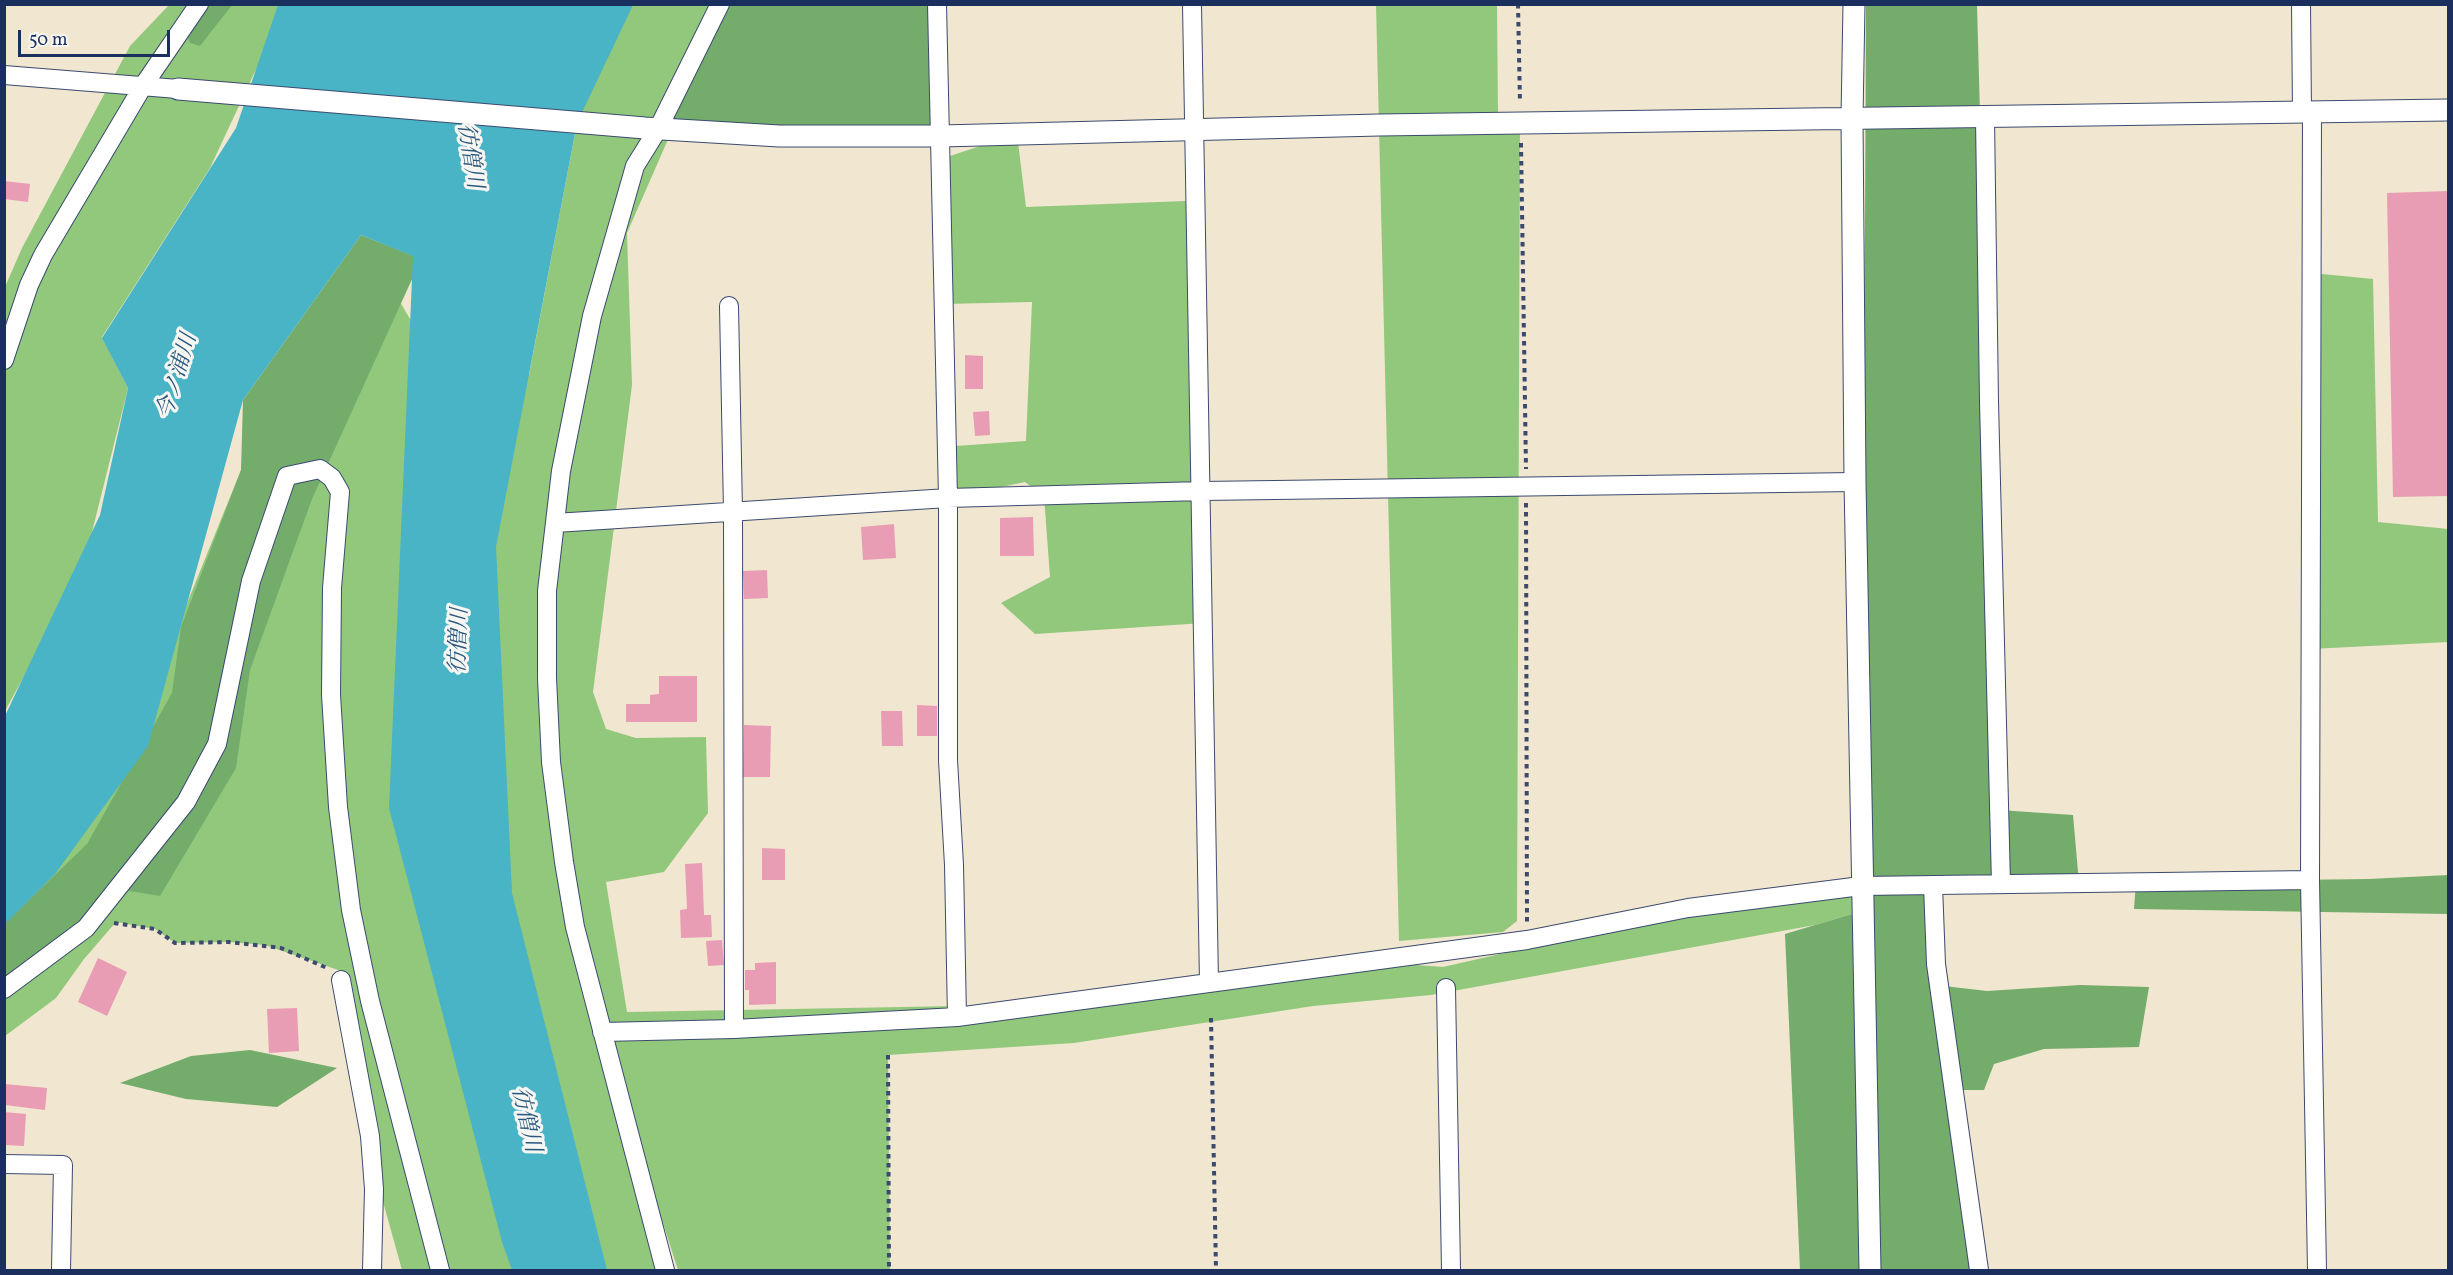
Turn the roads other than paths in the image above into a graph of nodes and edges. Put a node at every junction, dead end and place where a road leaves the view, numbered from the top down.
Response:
1 (199, 4) edge
2 (720, 4) edge
3 (937, 4) edge
4 (1192, 4) edge
5 (1854, 4) edge
6 (2301, 4) edge
7 (4, 75) edge
8 (143, 86) junction
9 (177, 89) joint
10 (2448, 110) edge
11 (2307, 112) junction
12 (1852, 118) junction
13 (1985, 118) junction
14 (652, 129) junction
15 (1195, 129) junction
16 (941, 136) junction
17 (29, 285) junction
18 (729, 306) dead end
19 (4, 340) edge
20 (4, 360) edge
21 (1855, 482) junction
22 (1202, 491) junction
23 (948, 498) junction
24 (733, 512) junction
25 (555, 523) junction
26 (2310, 880) junction
27 (2001, 884) junction
28 (1933, 885) junction
29 (1861, 886) junction
30 (341, 980) road end
31 (1209, 983) junction
32 (1446, 988) dead end
33 (4, 989) edge
34 (957, 1017) junction
35 (734, 1029) junction
36 (602, 1032) junction
37 (4, 1164) edge
38 (61, 1270) edge
39 (372, 1270) edge
40 (440, 1270) edge
41 (665, 1270) edge
42 (1450, 1270) edge
43 (1870, 1270) edge
44 (1979, 1270) edge
45 (2317, 1270) edge

1 - 8 street
2 - 14 street
3 - 16 street
4 - 15 street
5 - 12 street
6 - 11 street
7 - 8 street
8 - 9 street
8 - 17 street
9 - 14 street
10 - 11 street
11 - 13 street
11 - 26 street
12 - 13 street
12 - 15 street
12 - 21 street
13 - 27 street
14 - 16 street
14 - 25 street
15 - 16 street
15 - 22 street
16 - 23 street
17 - 19 street
17 - 20 street
18 - 24 street
21 - 22 street
21 - 29 street
22 - 23 street
22 - 31 street
23 - 24 street
23 - 34 street
24 - 25 street
24 - 35 street
25 - 36 street
26 - 27 street
26 - 45 street
27 - 28 street
28 - 29 street
28 - 44 street
29 - 31 street
29 - 43 street
30 - 39 street
31 - 34 street
32 - 42 street
33 - 40 street
34 - 35 street
35 - 36 street
36 - 41 street
37 - 38 street

